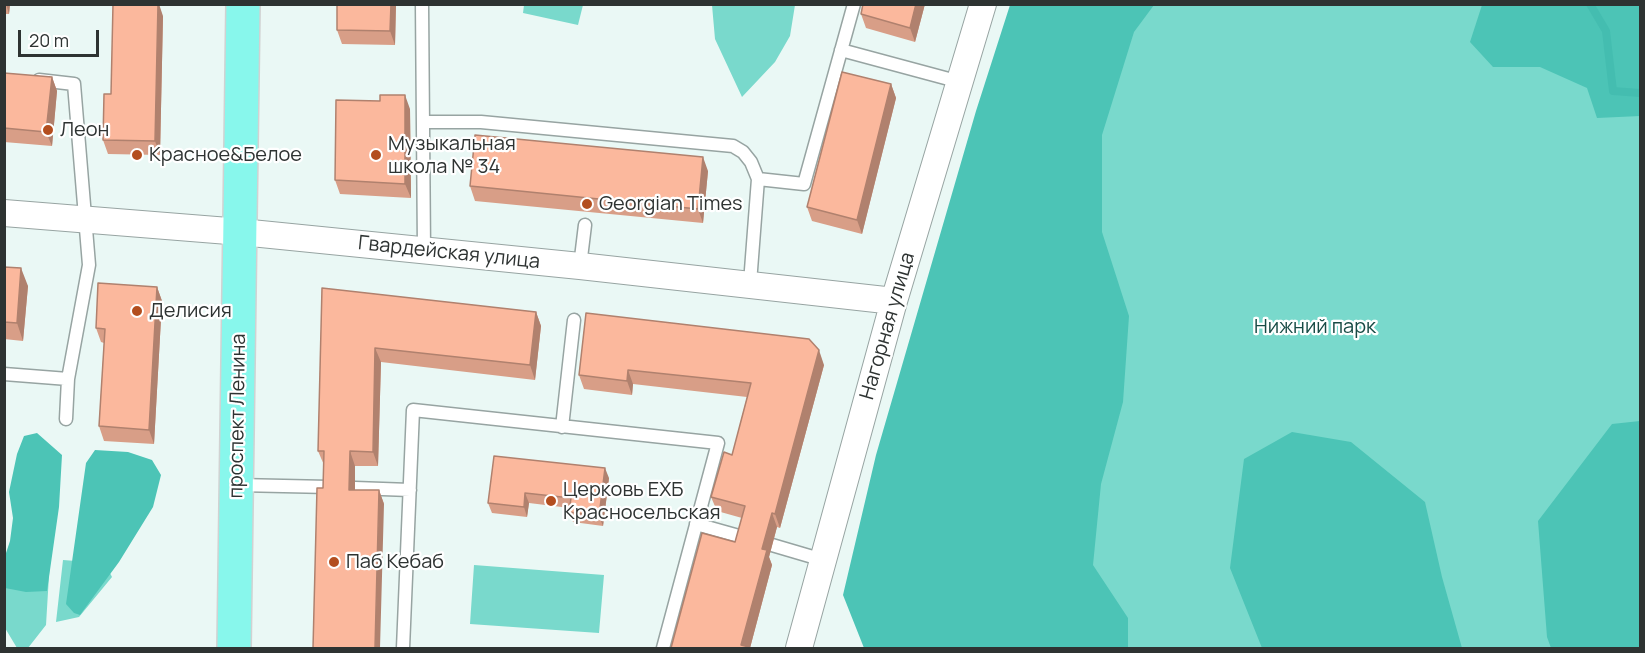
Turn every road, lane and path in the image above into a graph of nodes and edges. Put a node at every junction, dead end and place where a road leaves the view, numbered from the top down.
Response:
1 (243, 4) edge
2 (422, 4) edge
3 (854, 4) edge
4 (983, 4) edge
5 (841, 50) junction
6 (28, 79) edge
7 (960, 82) junction
8 (423, 122) junction
9 (758, 179) junction
10 (4, 213) edge
11 (84, 219) junction
12 (585, 225) dead end
13 (241, 232) junction
14 (424, 251) junction
15 (580, 266) junction
16 (750, 283) junction
17 (894, 301) junction
18 (574, 320) dead end
19 (4, 374) edge
20 (68, 379) junction
21 (66, 419) dead end
22 (562, 427) junction
23 (237, 485) junction
24 (328, 487) edge
25 (355, 488) edge
26 (410, 490) junction
27 (696, 524) junction
28 (746, 538) edge
29 (772, 545) dead end
30 (823, 560) junction
31 (234, 648) edge
32 (403, 648) edge
33 (663, 648) edge
34 (799, 648) edge

1 - 13 main road, проспект Ленина
2 - 8 lane
3 - 5 lane
4 - 7 street, Нагорная улица
5 - 7 lane
5 - 9 lane
6 - 11 lane
7 - 17 street, Нагорная улица
8 - 9 lane
8 - 14 lane
9 - 16 lane
10 - 11 street, Гвардейская улица
11 - 13 street, Гвардейская улица
11 - 20 lane
12 - 15 lane
13 - 14 street, Гвардейская улица
13 - 23 main road, проспект Ленина
14 - 15 street, Гвардейская улица
15 - 16 street, Гвардейская улица
16 - 17 street, Гвардейская улица
17 - 30 street, Нагорная улица
18 - 22 lane
19 - 20 lane
20 - 21 lane
22 - 26 lane
22 - 27 lane
23 - 24 lane
23 - 31 main road, проспект Ленина
25 - 26 lane
26 - 32 lane
27 - 28 lane
27 - 33 lane
29 - 30 lane
30 - 34 street, Нагорная улица

